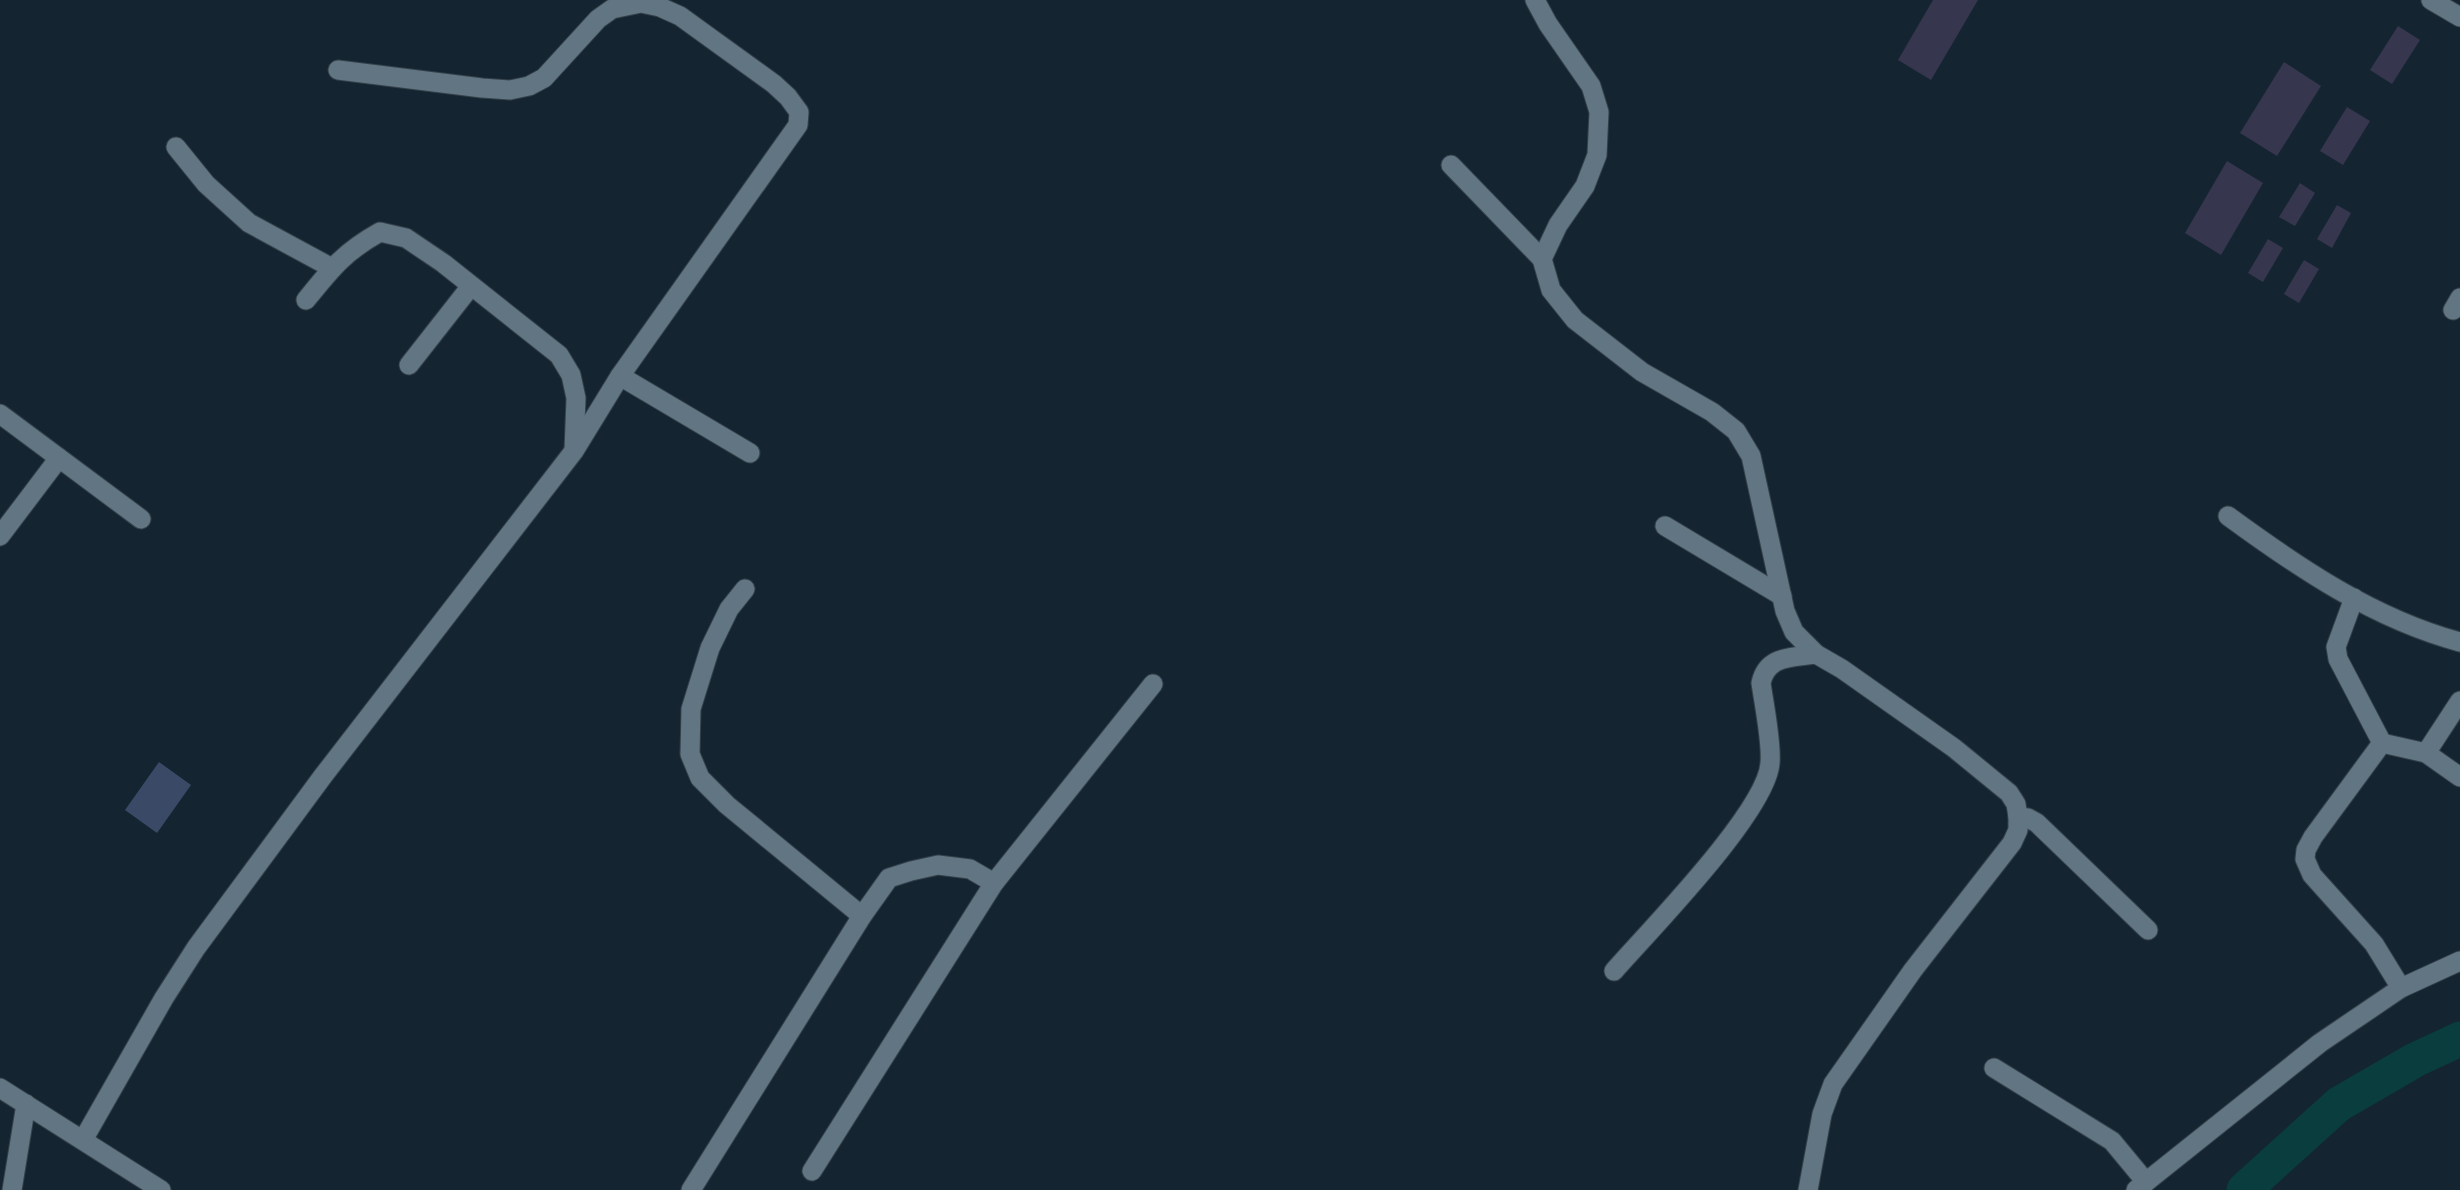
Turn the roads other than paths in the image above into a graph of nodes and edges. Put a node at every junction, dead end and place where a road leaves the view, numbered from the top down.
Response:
1 (1535, 0) edge
2 (2431, 0) edge
3 (2460, 17) edge
4 (338, 69) dead end
5 (176, 146) dead end
6 (1451, 165) dead end
7 (1542, 260) junction
8 (332, 268) junction
9 (471, 286) junction
10 (306, 300) dead end
11 (409, 365) dead end
12 (620, 376) junction
13 (0, 414) edge
14 (573, 451) junction
15 (750, 453) dead end
16 (59, 458) junction
17 (2228, 516) dead end
18 (141, 519) dead end
19 (1665, 526) dead end
20 (0, 536) edge
21 (746, 589) dead end
22 (1782, 596) junction
23 (2354, 598) junction
24 (2460, 642) edge
25 (1815, 653) junction
26 (1153, 684) dead end
27 (2460, 701) edge
28 (2382, 743) junction
29 (2426, 753) junction
30 (2460, 777) edge
31 (2018, 817) junction
32 (994, 883) junction
33 (862, 916) junction
34 (2148, 930) dead end
35 (2460, 961) edge
36 (1614, 971) dead end
37 (2401, 988) junction
38 (1994, 1068) dead end
39 (0, 1088) edge
40 (26, 1104) junction
41 (83, 1140) junction
42 (812, 1171) dead end
43 (2141, 1186) edge
44 (12, 1190) edge
45 (161, 1190) edge
46 (691, 1190) edge
47 (1808, 1190) edge

1 - 7 street
2 - 3 street
4 - 12 street
5 - 8 street
6 - 7 street
7 - 22 street
8 - 9 street
8 - 10 street
9 - 11 street
9 - 14 street
12 - 14 street
12 - 15 street
13 - 16 street
14 - 41 street
16 - 18 street
16 - 20 street
17 - 23 street
19 - 22 street
21 - 33 street
22 - 25 street
23 - 24 street
23 - 28 street
25 - 31 street
25 - 36 street
26 - 32 street
27 - 29 street
28 - 29 street
28 - 37 street
29 - 30 street
31 - 34 street
31 - 47 street
32 - 33 street
32 - 42 street
33 - 46 street
35 - 37 street
37 - 43 street
38 - 43 street
39 - 40 street
40 - 41 street
40 - 44 street
41 - 45 street

